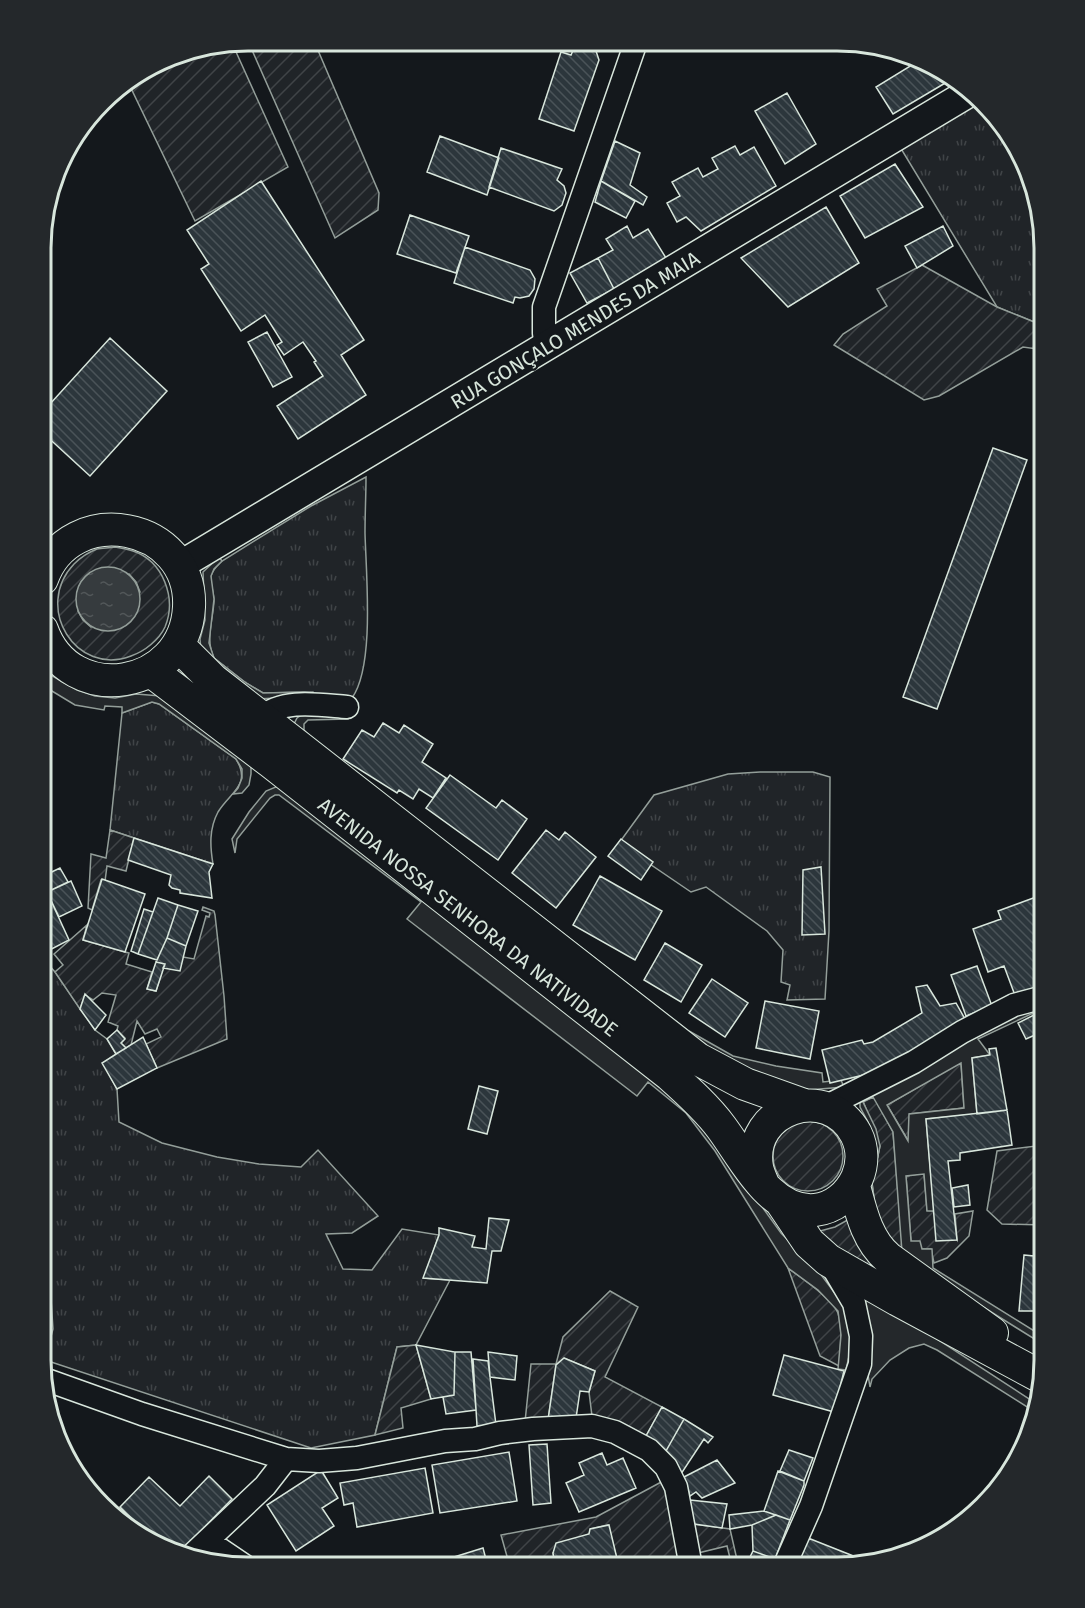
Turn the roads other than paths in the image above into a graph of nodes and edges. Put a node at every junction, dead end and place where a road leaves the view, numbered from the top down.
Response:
1 (633, 51) edge
2 (962, 97) edge
3 (546, 346) junction
4 (51, 556) edge
5 (179, 566) junction
6 (178, 645) junction
7 (51, 646) edge
8 (54, 662) edge
9 (151, 671) junction
10 (346, 706) dead end
11 (261, 718) junction
12 (1034, 1000) edge
13 (814, 1106) junction
14 (854, 1186) junction
15 (773, 1194) junction
16 (828, 1260) junction
17 (1034, 1363) edge
18 (1034, 1373) edge
19 (53, 1382) edge
20 (286, 1459) junction
21 (200, 1548) edge
22 (689, 1557) edge
23 (788, 1557) edge

1 - 3 street
2 - 3 street, RUA GONÇALO MENDES DA MAIA
3 - 5 street, RUA GONÇALO MENDES DA MAIA
4 - 5 main road
5 - 6 main road
6 - 9 main road
6 - 11 main road, AVENIDA NOSSA SENHORA DA NATIVIDADE
7 - 8 main road
8 - 9 main road
9 - 15 main road, AVENIDA NOSSA SENHORA DA NATIVIDADE
10 - 11 street
11 - 13 main road, AVENIDA NOSSA SENHORA DA NATIVIDADE
12 - 13 street
13 - 14 main road, AVENIDA NOSSA SENHORA DA NATIVIDADE
13 - 15 main road, AVENIDA NOSSA SENHORA DA NATIVIDADE
14 - 15 main road
14 - 17 main road
15 - 16 main road, AVENIDA NOSSA SENHORA DA NATIVIDADE
16 - 18 main road, AVENIDA NOSSA SENHORA DA NATIVIDADE
16 - 23 street
19 - 20 street
20 - 21 street
20 - 22 street

